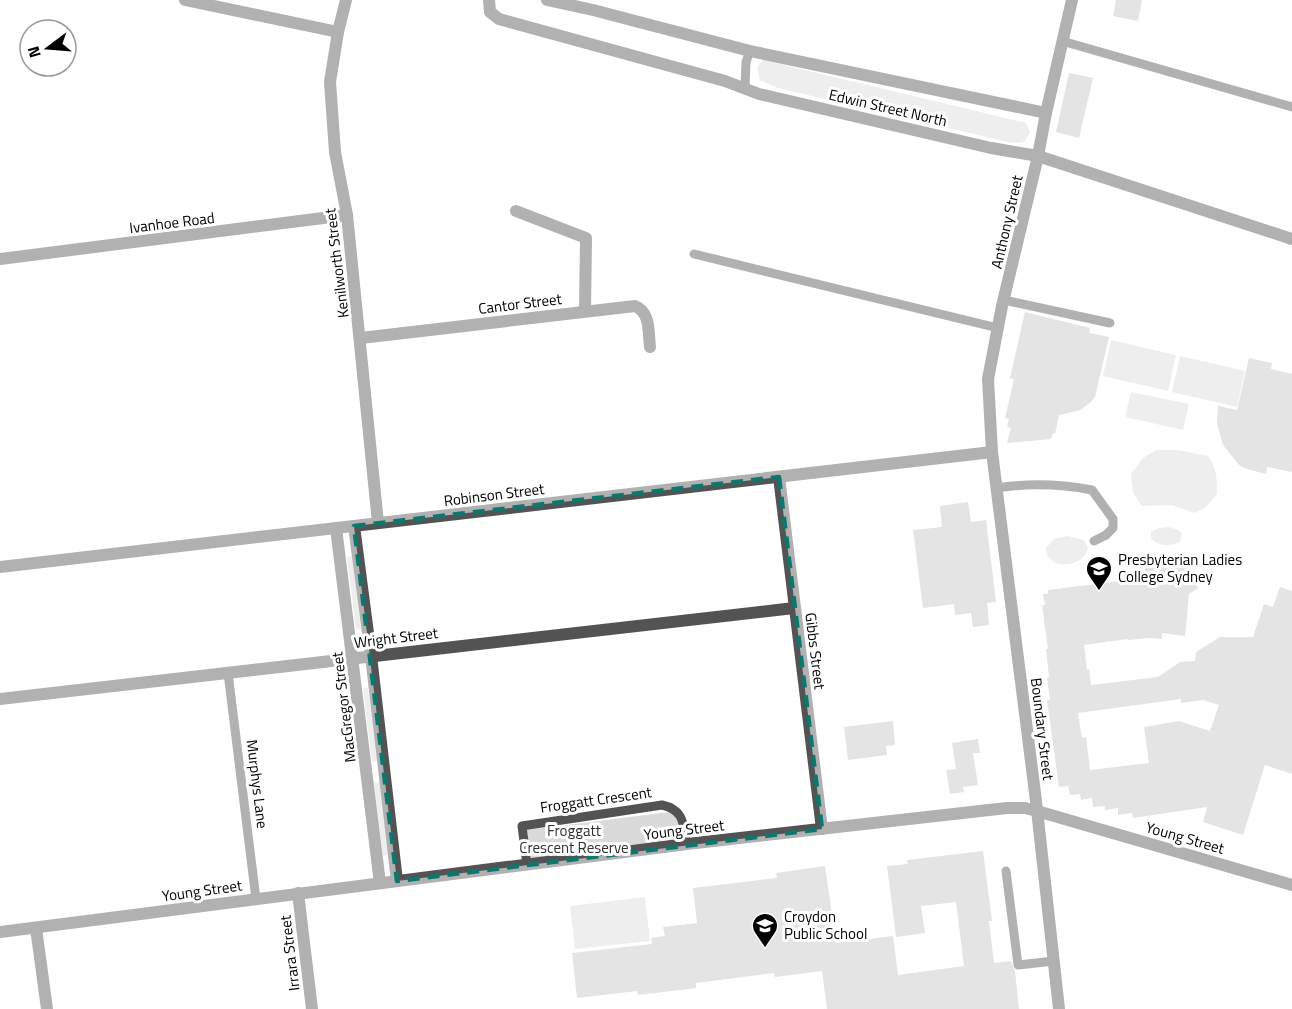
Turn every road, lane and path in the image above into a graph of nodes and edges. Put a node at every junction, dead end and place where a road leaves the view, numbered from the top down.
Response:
1 (185, 0) edge
2 (346, 0) edge
3 (489, 0) edge
4 (547, 0) edge
5 (1072, 0) edge
6 (338, 32) junction
7 (1062, 41) junction
8 (750, 51) junction
9 (745, 88) junction
10 (1292, 107) edge
11 (1046, 113) junction
12 (1038, 156) junction
13 (516, 211) dead end
14 (347, 216) junction
15 (1292, 239) edge
16 (694, 254) dead end
17 (0, 259) edge
18 (1004, 300) junction
19 (585, 311) junction
20 (1110, 323) dead end
21 (998, 328) junction
22 (361, 338) junction
23 (650, 347) dead end
24 (992, 453) junction
25 (779, 477) junction
26 (997, 488) junction
27 (378, 523) junction
28 (354, 526) junction
29 (336, 528) junction
30 (1094, 542) dead end
31 (0, 567) edge
32 (795, 608) junction
33 (371, 656) junction
34 (353, 658) junction
35 (228, 673) junction
36 (0, 699) edge
37 (1037, 811) junction
38 (822, 829) junction
39 (687, 844) junction
40 (527, 865) junction
41 (1006, 871) dead end
42 (397, 881) junction
43 (380, 883) junction
44 (1292, 885) edge
45 (298, 893) junction
46 (256, 899) junction
47 (36, 928) junction
48 (0, 932) edge
49 (1053, 961) junction
50 (47, 1009) edge
51 (312, 1009) edge
52 (1059, 1009) edge

1 - 6 street
2 - 6 street, Kenilworth Street
3 - 9 street, Edwin Street North
4 - 8 street, Edwin Street North
5 - 7 street, Anthony Street
6 - 14 street, Kenilworth Street
7 - 10 lane
7 - 11 street, Anthony Street
8 - 9 lane
8 - 11 street, Edwin Street North
9 - 12 street, Edwin Street North
11 - 12 street, Anthony Street
12 - 15 street, Edwin Street North
12 - 18 street, Anthony Street
13 - 19 street
14 - 17 street, Ivanhoe Road
14 - 22 street, Kenilworth Street
16 - 21 lane
18 - 20 lane
18 - 21 street, Anthony Street
19 - 22 street, Cantor Street
19 - 23 street, Cantor Street
21 - 24 street, Anthony Street
22 - 27 street, Kenilworth Street
24 - 25 street, Robinson Street
24 - 26 street, Boundary Street
25 - 27 street, Robinson Street
25 - 32 street, Gibbs Street
26 - 30 lane
26 - 37 street, Boundary Street
27 - 28 street, Robinson Street
28 - 29 street, Robinson Street
28 - 33 street
29 - 31 street, Robinson Street
29 - 34 street, MacGregor Street
32 - 33 street, Wright Street
32 - 38 street, Gibbs Street
33 - 34 street, Wright Street
33 - 42 street
34 - 35 street, Wright Street
34 - 43 street, MacGregor Street
35 - 36 street, Wright Street
35 - 46 lane, Murphys Lane
37 - 38 street, Young Street
37 - 44 street, Young Street
37 - 49 street, Boundary Street
38 - 39 street, Young Street
39 - 40 street, Young Street
39 - 40 lane, Froggatt Crescent
40 - 42 street, Young Street
41 - 49 lane
42 - 43 street, Young Street
43 - 45 street, Young Street
45 - 46 street, Young Street
45 - 51 street, Irrara Street
46 - 47 street, Young Street
47 - 48 street, Young Street
47 - 50 street
49 - 52 street, Boundary Street

